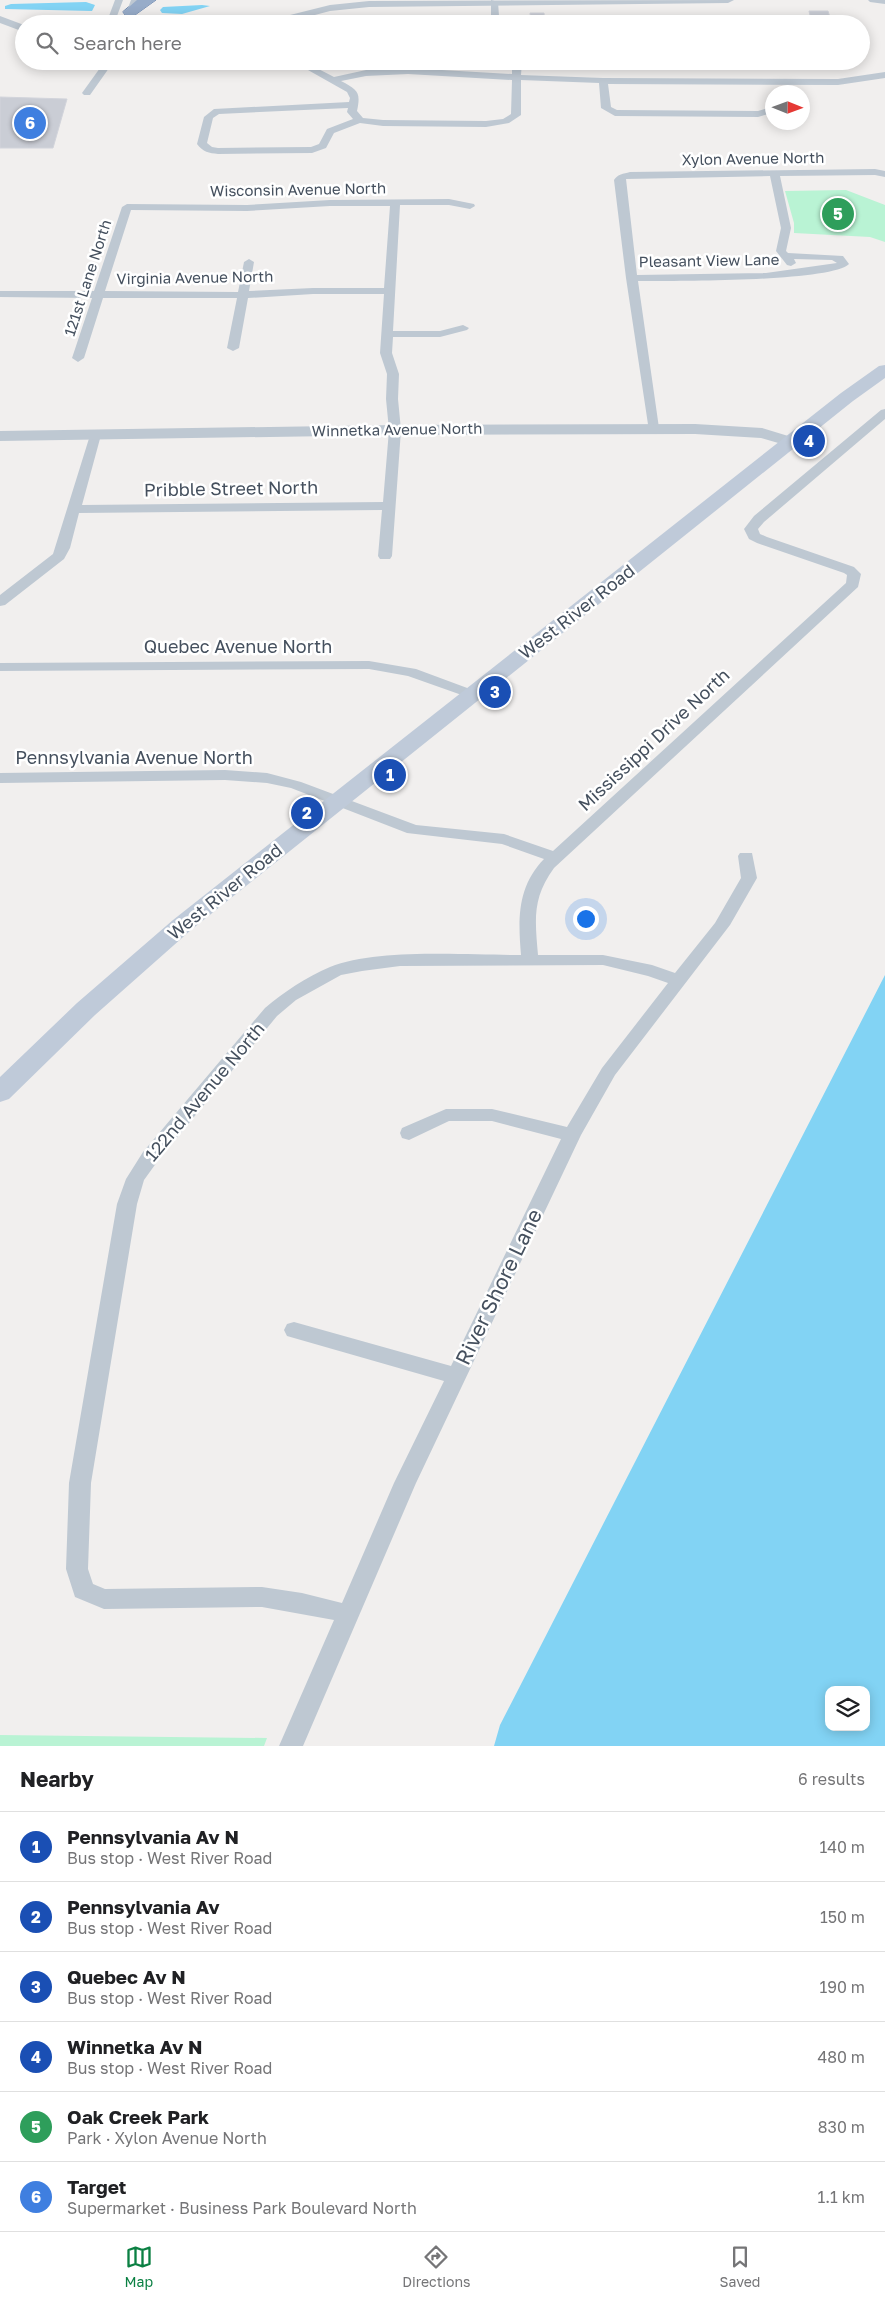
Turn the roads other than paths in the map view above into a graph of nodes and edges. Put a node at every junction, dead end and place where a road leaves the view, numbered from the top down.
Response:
1 (119, 0) edge
2 (149, 0) edge
3 (728, 0) edge
4 (874, 0) edge
5 (885, 1) edge
6 (494, 2) junction
7 (131, 12) edge
8 (113, 15) edge
9 (300, 15) edge
10 (496, 15) edge
11 (0, 19) edge
12 (15, 25) edge
13 (94, 70) edge
14 (104, 70) edge
15 (314, 70) edge
16 (518, 70) edge
17 (885, 75) edge
18 (518, 78) junction
19 (333, 80) junction
20 (603, 81) junction
21 (781, 82) junction
22 (781, 85) edge
23 (353, 105) junction
24 (765, 112) edge
25 (360, 120) junction
26 (774, 174) junction
27 (885, 174) edge
28 (395, 203) junction
29 (470, 206) dead end
30 (127, 207) joint
31 (784, 256) junction
32 (249, 262) dead end
33 (800, 272) junction
34 (631, 278) junction
35 (389, 291) junction
36 (0, 294) edge
37 (98, 294) junction
38 (244, 295) junction
39 (463, 328) dead end
40 (387, 334) junction
41 (233, 348) dead end
42 (78, 358) dead end
43 (885, 370) edge
44 (885, 413) edge
45 (653, 428) junction
46 (395, 430) junction
47 (96, 435) junction
48 (0, 436) edge
49 (792, 442) junction
50 (388, 506) junction
51 (74, 509) junction
52 (385, 556) dead end
53 (0, 602) edge
54 (0, 667) edge
55 (473, 695) junction
56 (0, 778) edge
57 (339, 801) junction
58 (746, 856) dead end
59 (555, 857) junction
60 (530, 960) junction
61 (679, 981) junction
62 (0, 1093) edge
63 (409, 1134) dead end
64 (572, 1134) junction
65 (294, 1330) dead end
66 (456, 1376) junction
67 (82, 1590) joint
68 (348, 1614) junction
69 (290, 1746) edge

1 - 8 street
2 - 7 highway
3 - 6 street
4 - 5 street
6 - 9 street
6 - 10 street
11 - 12 street
13 - 14 street
15 - 19 street
16 - 18 street
17 - 21 street
18 - 19 street
18 - 20 street
18 - 25 street
19 - 23 street
20 - 21 street
20 - 24 street
21 - 22 street
23 - 25 street
23 - 25 street
26 - 27 street, Xylon Avenue North
26 - 31 street, Pleasant View Lane
26 - 34 street, Xylon Avenue North
28 - 29 street, Wisconsin Avenue North
28 - 30 street, Wisconsin Avenue North
28 - 35 street
30 - 37 street, 121st Lane North
31 - 33 street, Pleasant View Lane
31 - 33 street
32 - 38 street
33 - 34 street, Pleasant View Lane
34 - 45 street
35 - 38 street, Virginia Avenue North
35 - 40 street
36 - 37 street, Virginia Avenue North
37 - 38 street, Virginia Avenue North
37 - 42 street, 121st Lane North
38 - 41 street
39 - 40 street
40 - 46 street
43 - 49 main road, West River Road
44 - 59 street, Mississippi Drive North
45 - 46 street, Winnetka Avenue North
45 - 49 street, Winnetka Avenue North
46 - 47 street, Winnetka Avenue North
46 - 50 street
47 - 48 street, Winnetka Avenue North
47 - 51 street
49 - 55 main road, West River Road
50 - 51 street, Pribble Street North
50 - 52 street
51 - 53 street
54 - 55 street, Quebec Avenue North
55 - 57 main road, West River Road
56 - 57 street, Pennsylvania Avenue North
57 - 59 street, Pennsylvania Avenue North
57 - 62 main road, West River Road
58 - 61 street, River Shore Lane
59 - 60 street, Mississippi Drive North
60 - 61 street, 122nd Avenue North
60 - 67 street, 122nd Avenue North
61 - 64 street, River Shore Lane
63 - 64 street
64 - 66 street, River Shore Lane
65 - 66 street
66 - 68 street, River Shore Lane
67 - 68 street
68 - 69 street, River Shore Lane

